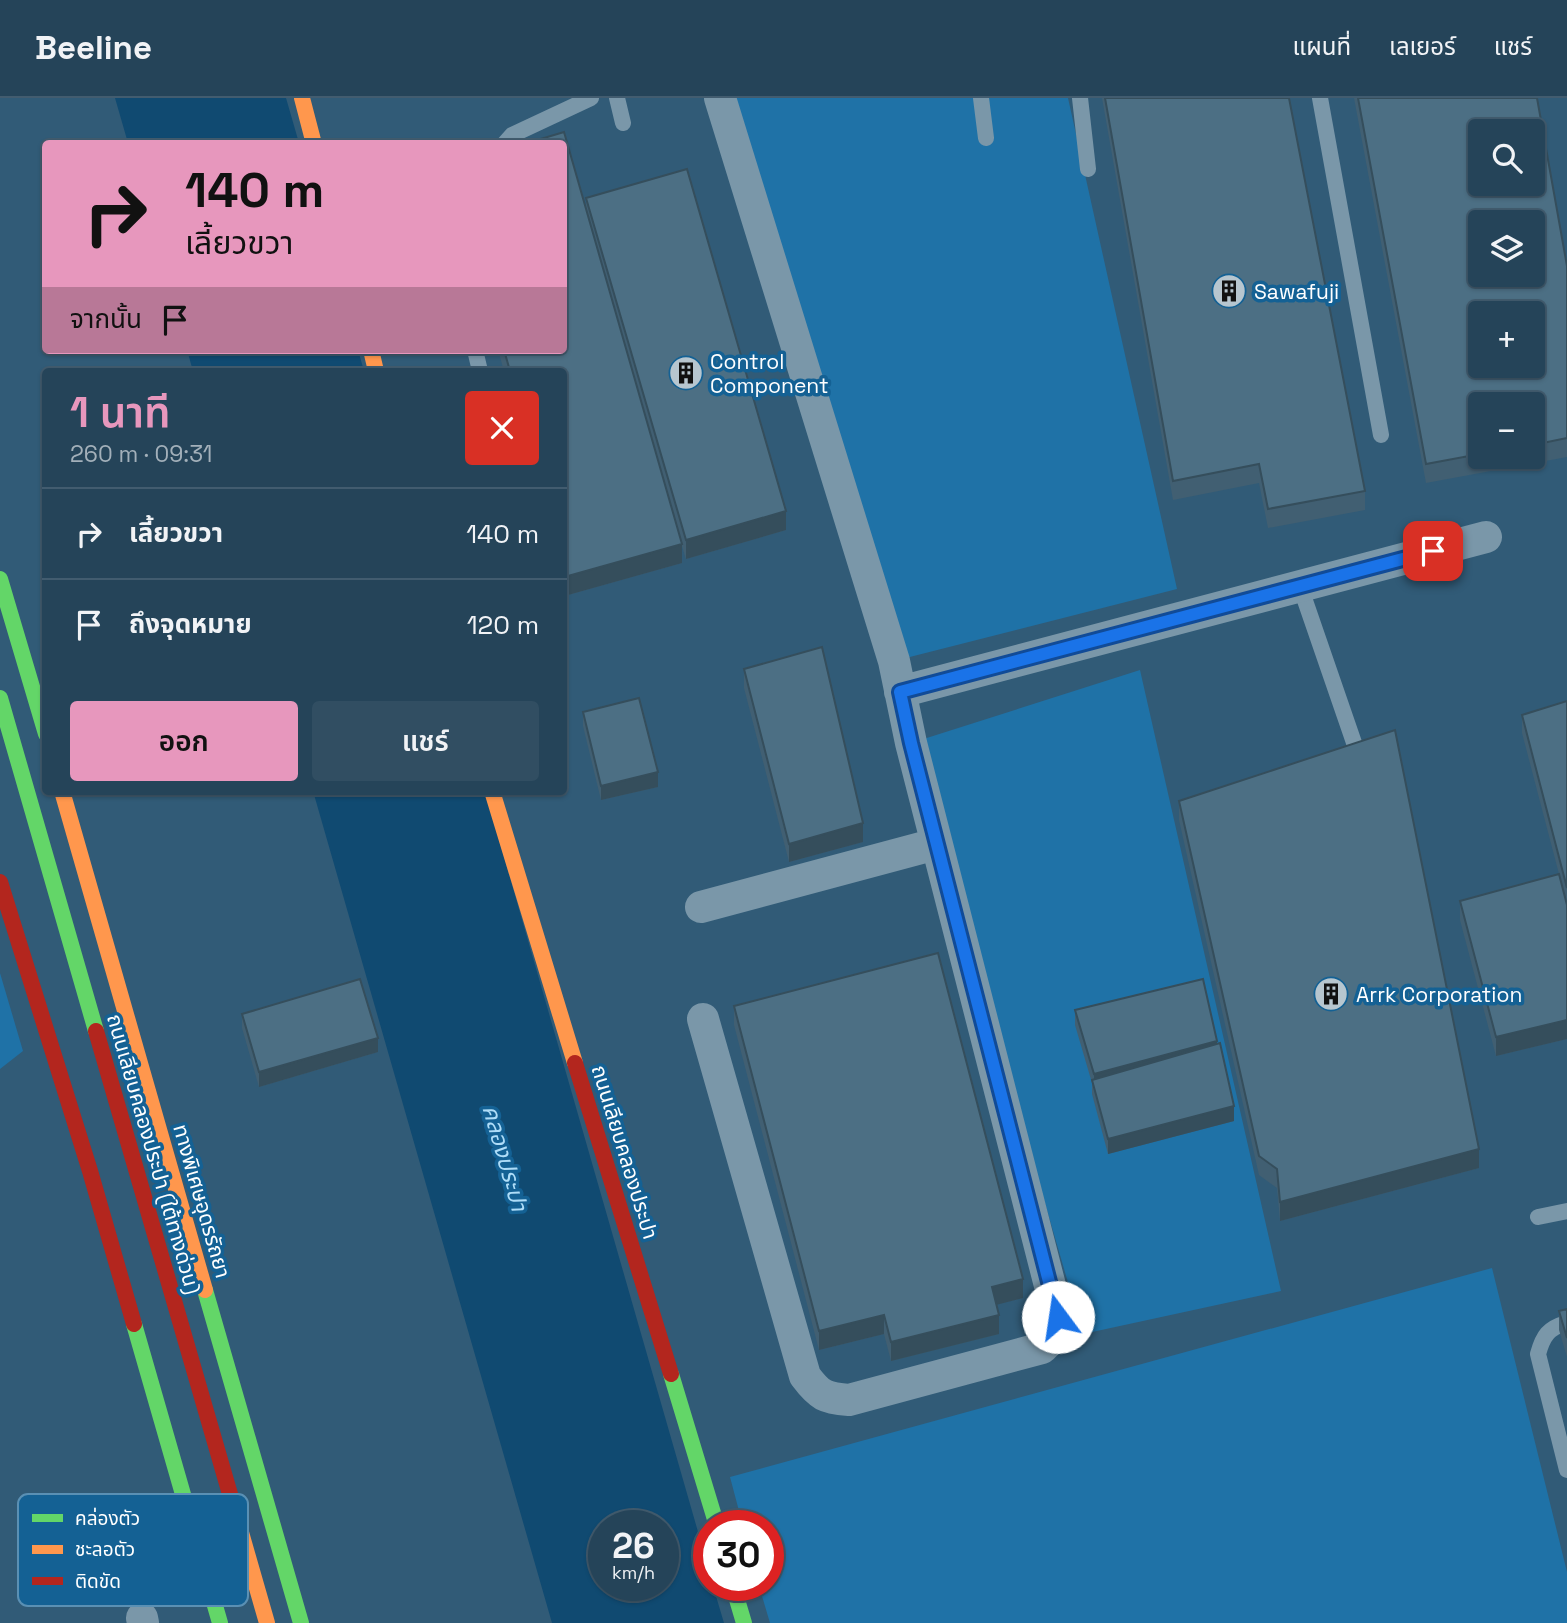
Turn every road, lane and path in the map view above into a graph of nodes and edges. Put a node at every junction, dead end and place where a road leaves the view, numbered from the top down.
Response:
1 (302, 98) edge
2 (591, 98) edge
3 (617, 98) edge
4 (720, 98) edge
5 (981, 98) edge
6 (1080, 98) edge
7 (1320, 98) edge
8 (623, 123) dead end
9 (986, 138) dead end
10 (313, 140) edge
11 (508, 140) edge
12 (1088, 169) dead end
13 (1381, 435) dead end
14 (1486, 537) dead end
15 (0, 579) edge
16 (1300, 586) junction
17 (900, 692) junction
18 (0, 698) edge
19 (42, 721) edge
20 (1363, 771) edge
21 (63, 795) edge
22 (493, 795) edge
23 (936, 844) junction
24 (0, 882) edge
25 (701, 907) dead end
26 (703, 1019) dead end
27 (1567, 1211) edge
28 (1538, 1217) dead end
29 (1567, 1323) edge
30 (1567, 1470) edge
31 (183, 1494) edge
32 (230, 1494) edge
33 (712, 1510) edge
34 (248, 1557) edge
35 (737, 1601) edge
36 (215, 1606) edge
37 (220, 1623) edge
38 (267, 1623) edge
39 (301, 1623) edge
40 (744, 1623) edge

1 - 10 main road
2 - 11 lane
3 - 8 lane
4 - 17 street
5 - 9 lane
6 - 12 lane
7 - 13 lane
14 - 16 street
15 - 19 main road
16 - 17 street
16 - 20 lane
17 - 23 street
18 - 32 main road, ถนนเลียบคลองประปา (ใต้ทางด่วน)
21 - 39 main road, ทางพิเศษอุดรรัถยา
22 - 33 main road, ถนนเลียบคลองประปา
23 - 25 street
23 - 26 street
24 - 31 main road
27 - 28 lane
29 - 30 lane
34 - 38 main road, ถนนเลียบคลองประปา (ใต้ทางด่วน)
35 - 40 main road
36 - 37 main road

